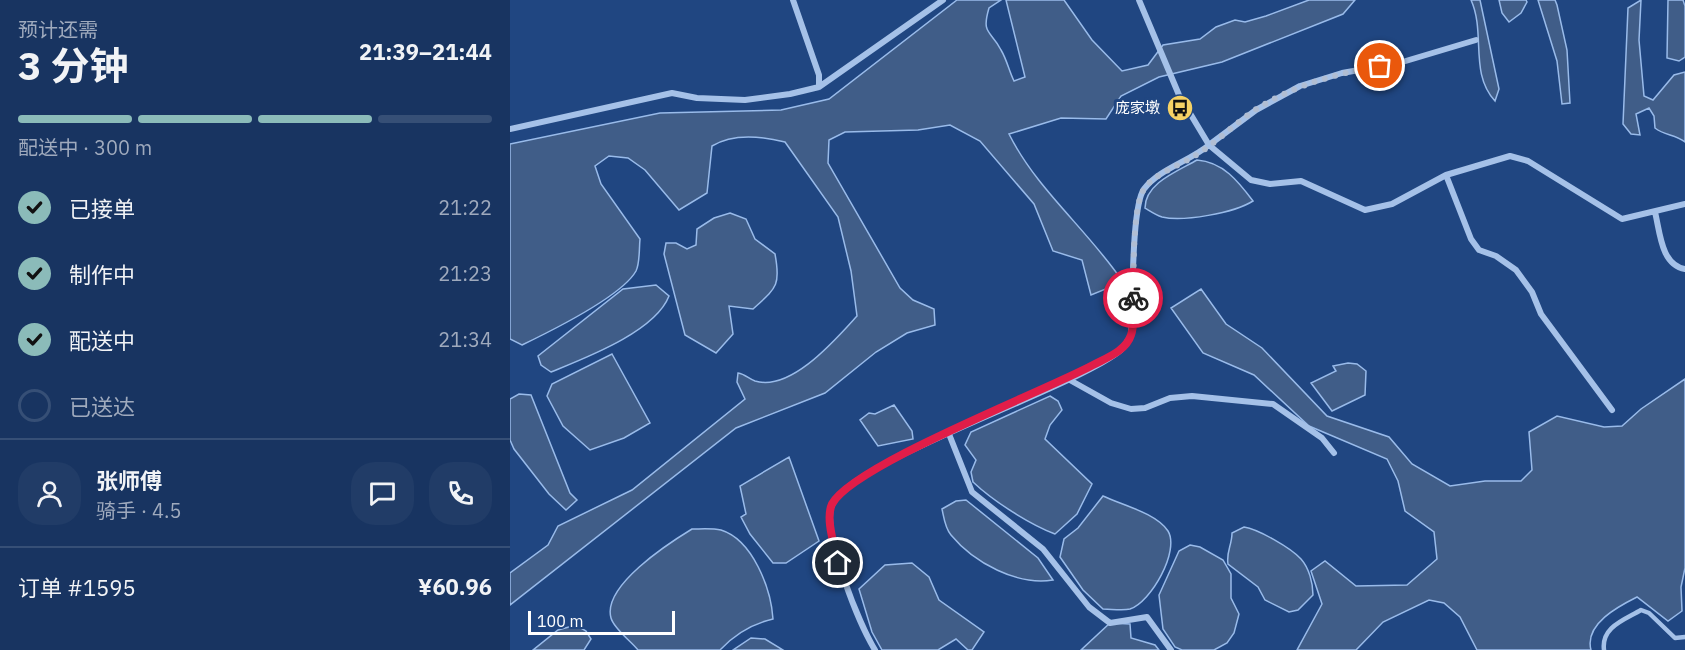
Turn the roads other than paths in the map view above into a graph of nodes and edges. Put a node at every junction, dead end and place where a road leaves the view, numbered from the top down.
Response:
1 (793, 0) edge
2 (943, 0) edge
3 (1139, 0) edge
4 (1476, 40) dead end
5 (819, 87) junction
6 (510, 129) edge
7 (1209, 145) junction
8 (1446, 175) junction
9 (1685, 204) edge
10 (1655, 212) junction
11 (1685, 269) edge
12 (1068, 379) junction
13 (1612, 410) dead end
14 (949, 434) junction
15 (1334, 453) dead end
16 (1685, 637) edge
17 (875, 650) edge
18 (1172, 650) edge
19 (1604, 650) edge

1 - 5 street
2 - 5 street
3 - 7 street
4 - 7 street
5 - 6 street
7 - 8 street
7 - 12 street
8 - 10 street
8 - 13 street
9 - 10 street
10 - 11 street
12 - 14 street
12 - 15 street
14 - 17 street
14 - 18 street
16 - 19 lane

